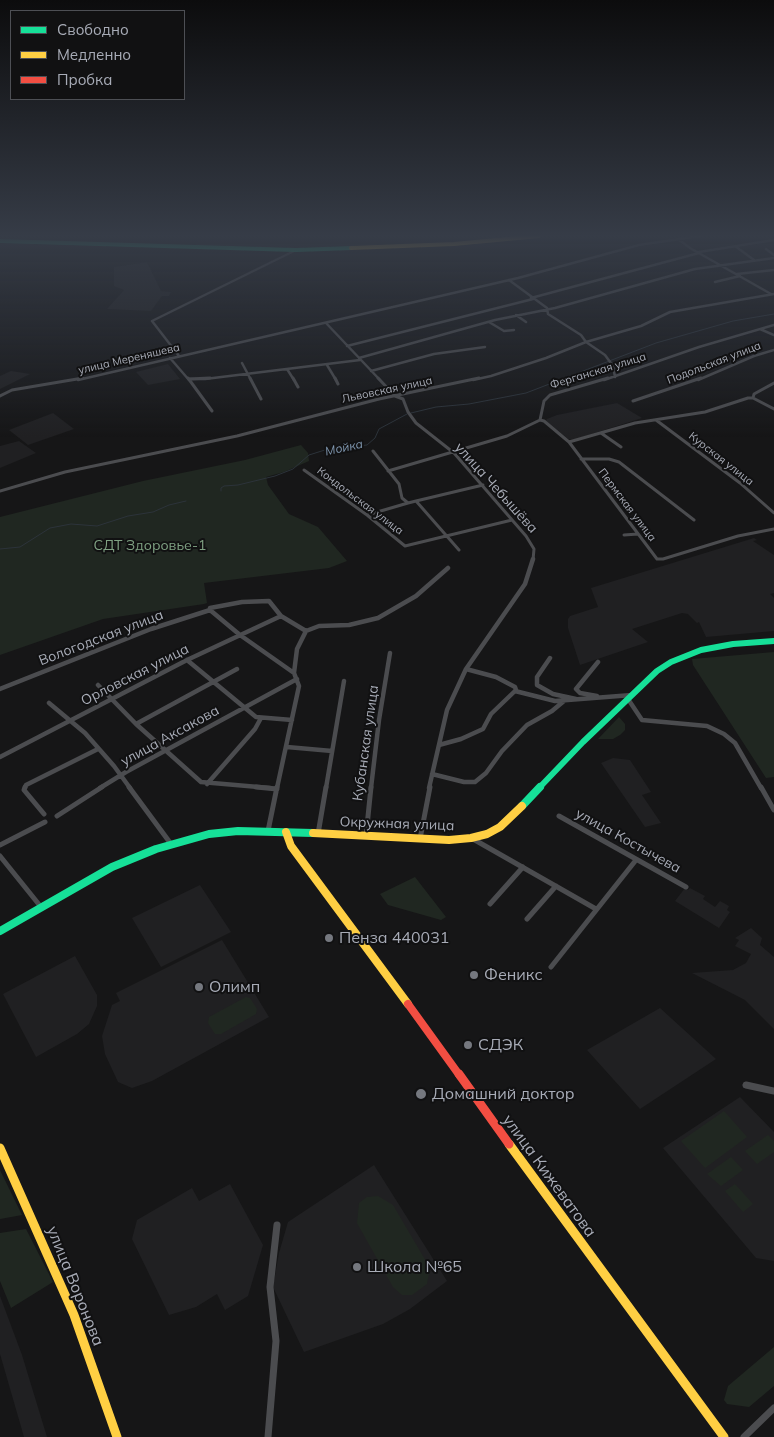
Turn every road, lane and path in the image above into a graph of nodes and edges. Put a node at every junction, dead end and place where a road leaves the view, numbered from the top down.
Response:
1 (188, 303) edge
2 (411, 303) edge
3 (516, 303) edge
4 (539, 303) edge
5 (566, 303) edge
6 (719, 303) edge
7 (547, 308) junction
8 (516, 315) junction
9 (489, 322) junction
10 (526, 322) dead end
11 (326, 323) junction
12 (774, 325) edge
13 (759, 328) junction
14 (514, 330) dead end
15 (774, 335) edge
16 (586, 342) junction
17 (347, 346) junction
18 (485, 347) dead end
19 (774, 350) edge
20 (179, 356) junction
21 (170, 358) junction
22 (360, 358) junction
23 (242, 363) dead end
24 (327, 365) junction
25 (287, 369) junction
26 (371, 371) junction
27 (248, 374) junction
28 (615, 377) junction
29 (189, 379) junction
30 (774, 383) edge
31 (338, 384) dead end
32 (298, 387) dead end
33 (0, 396) edge
34 (395, 396) junction
35 (753, 398) junction
36 (260, 399) dead end
37 (632, 401) dead end
38 (774, 409) edge
39 (212, 411) dead end
40 (540, 420) junction
41 (656, 420) junction
42 (601, 433) junction
43 (569, 442) junction
44 (621, 447) dead end
45 (373, 451) dead end
46 (454, 453) junction
47 (581, 460) junction
48 (304, 470) dead end
49 (388, 471) junction
50 (483, 486) junction
51 (0, 491) edge
52 (416, 501) junction
53 (408, 503) junction
54 (774, 513) edge
55 (367, 515) junction
56 (512, 520) junction
57 (694, 520) dead end
58 (774, 530) edge
59 (638, 534) junction
60 (624, 535) dead end
61 (447, 538) junction
62 (459, 550) dead end
63 (448, 568) dead end
64 (210, 609) junction
65 (282, 616) junction
66 (306, 630) junction
67 (240, 635) junction
68 (774, 641) edge
69 (390, 653) dead end
70 (550, 658) dead end
71 (187, 660) junction
72 (598, 662) dead end
73 (237, 668) dead end
74 (466, 669) junction
75 (295, 676) junction
76 (344, 681) dead end
77 (212, 682) junction
78 (98, 686) dead end
79 (0, 689) edge
80 (515, 692) junction
81 (604, 697) junction
82 (630, 697) junction
83 (111, 700) junction
84 (580, 700) junction
85 (564, 701) junction
86 (49, 703) dead end
87 (245, 707) junction
88 (262, 718) junction
89 (292, 720) junction
90 (70, 721) junction
91 (136, 724) junction
92 (439, 745) junction
93 (286, 747) junction
94 (98, 749) junction
95 (166, 750) junction
96 (332, 751) junction
97 (0, 757) edge
98 (432, 774) junction
99 (120, 776) junction
100 (208, 784) junction
101 (277, 789) junction
102 (774, 810) edge
103 (44, 814) dead end
104 (57, 816) dead end
105 (559, 816) dead end
106 (46, 822) dead end
107 (268, 831) junction
108 (286, 832) junction
109 (318, 834) junction
110 (366, 836) junction
111 (420, 838) junction
112 (471, 838) junction
113 (171, 844) junction
114 (0, 845) edge
115 (0, 856) edge
116 (636, 860) junction
117 (523, 867) junction
118 (556, 886) junction
119 (686, 887) dead end
120 (490, 904) dead end
121 (41, 907) junction
122 (596, 909) junction
123 (527, 919) dead end
124 (0, 931) edge
125 (551, 967) dead end
126 (746, 1085) dead end
127 (774, 1091) edge
128 (0, 1148) edge
129 (277, 1225) dead end
130 (774, 1408) edge
131 (117, 1437) edge
132 (268, 1437) edge
133 (724, 1437) edge
134 (744, 1437) edge

1 - 20 street
2 - 11 street, улица Мереняшева
3 - 17 street
4 - 7 street
5 - 7 street
6 - 16 street, Львовская улица
7 - 8 street
7 - 16 street
8 - 9 street
8 - 10 street
9 - 14 street
9 - 22 street
11 - 17 street, улица Чебышёва
11 - 20 street, улица Мереняшева
12 - 13 street, Ферганская улица
13 - 15 street
13 - 28 street, Ферганская улица
16 - 28 street
16 - 34 street, Львовская улица
17 - 22 street, улица Чебышёва
18 - 26 street
19 - 37 street, Подольская улица
20 - 21 street, улица Мереняшева
21 - 29 street
21 - 33 street, улица Мереняшева
22 - 24 street
22 - 26 street, улица Чебышёва
23 - 27 street
24 - 25 street
24 - 31 street
25 - 27 street
25 - 32 street
26 - 34 street, улица Чебышёва
27 - 29 street
27 - 36 street
28 - 40 street, Ферганская улица
29 - 39 street
30 - 35 street
34 - 46 street, улица Чебышёва
34 - 51 street, Львовская улица
35 - 38 street
35 - 41 street
40 - 43 street, Пермская улица
40 - 46 street
41 - 42 street
41 - 54 street, Курская улица
42 - 43 street
42 - 44 street
43 - 47 street, Пермская улица
45 - 49 street
46 - 49 street
46 - 50 street, улица Чебышёва
47 - 57 street
47 - 59 street, Пермская улица
48 - 55 street, Кондольская улица
49 - 53 street
50 - 52 street
50 - 56 street, улица Чебышёва
52 - 53 street
52 - 61 street
53 - 55 street
55 - 61 street, Кондольская улица
56 - 61 street
56 - 74 street, улица Чебышёва
58 - 59 street, Пермская улица
59 - 60 street
61 - 62 street
63 - 66 street
64 - 65 street, Вологодская улица
64 - 67 street
64 - 79 street, Вологодская улица
65 - 66 street
65 - 67 street, Орловская улица
66 - 75 street
67 - 71 street, Орловская улица
67 - 75 street
68 - 82 main road, Окружная улица
69 - 110 street, Кубанская улица
70 - 84 street
71 - 77 street
71 - 83 street, Орловская улица
72 - 81 street
73 - 77 street
74 - 80 street
74 - 92 street, улица Чебышёва
75 - 87 street, улица Аксакова
75 - 89 street
76 - 96 street
77 - 87 street
77 - 91 street
78 - 83 street
80 - 85 street
80 - 92 street
81 - 82 street
81 - 84 street
82 - 102 street
82 - 112 main road, Окружная улица
83 - 90 street, Орловская улица
83 - 91 street
84 - 85 street
85 - 98 street
86 - 90 street
87 - 88 street
87 - 95 street, улица Аксакова
88 - 89 street
88 - 100 street
89 - 93 street
90 - 94 street
90 - 97 street, Орловская улица
91 - 95 street
92 - 98 street, улица Чебышёва
93 - 96 street
93 - 101 street
94 - 99 street
94 - 103 street
95 - 99 street, улица Аксакова
95 - 100 street
96 - 109 street
98 - 111 street, улица Чебышёва
99 - 104 street, улица Аксакова
99 - 113 street
100 - 101 street
101 - 107 street
105 - 116 street, улица Костычева
106 - 114 street
107 - 108 main road, Окружная улица
107 - 113 main road, Окружная улица
108 - 109 main road, Окружная улица
108 - 133 main road, улица Кижеватова
109 - 110 main road, Окружная улица
110 - 111 main road, Окружная улица
111 - 112 main road, Окружная улица
112 - 117 street
113 - 121 main road, Окружная улица
115 - 121 street
116 - 119 street, улица Костычева
116 - 122 street
117 - 118 street
117 - 120 street
118 - 122 street
118 - 123 street
121 - 124 main road, Окружная улица
122 - 125 street
126 - 127 street
128 - 131 main road, улица Воронова
129 - 132 street
130 - 134 street

